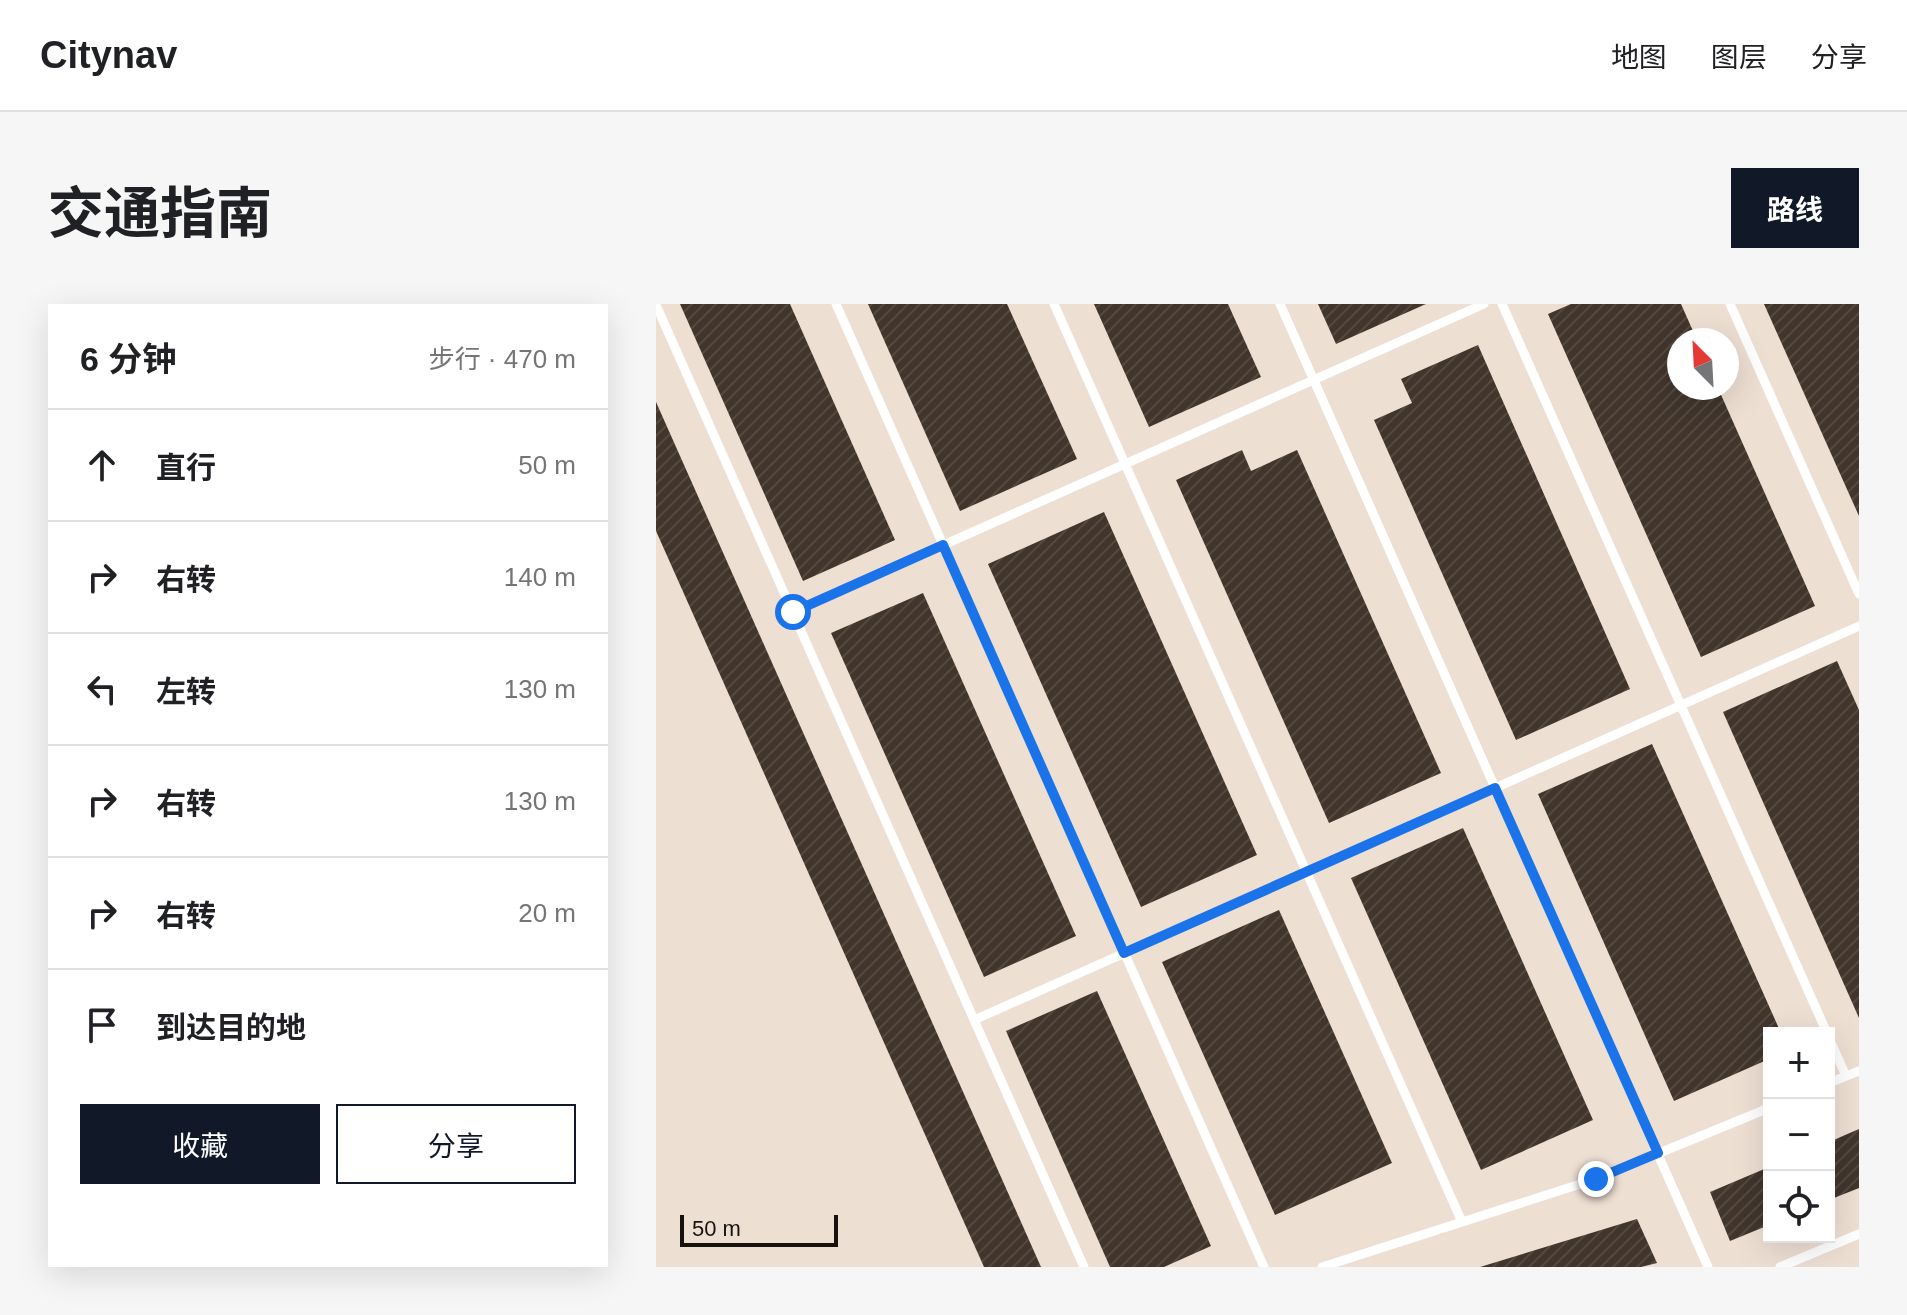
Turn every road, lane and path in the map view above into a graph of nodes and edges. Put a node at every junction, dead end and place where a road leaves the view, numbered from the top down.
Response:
1 (836, 304) edge
2 (1054, 304) edge
3 (1280, 304) edge
4 (1484, 304) edge
5 (1502, 304) edge
6 (1730, 304) edge
7 (656, 305) edge
8 (1313, 380) junction
9 (1125, 464) junction
10 (943, 545) junction
11 (1859, 594) edge
12 (793, 612) junction
13 (1859, 626) edge
14 (1681, 705) junction
15 (1495, 788) junction
16 (1306, 872) junction
17 (1124, 953) junction
18 (974, 1020) junction
19 (1824, 1027) edge
20 (1835, 1051) edge
21 (1859, 1071) edge
22 (1846, 1076) junction
23 (1835, 1081) edge
24 (1763, 1110) edge
25 (1658, 1153) junction
26 (1462, 1222) junction
27 (1859, 1234) edge
28 (1084, 1267) edge
29 (1264, 1267) edge
30 (1322, 1267) edge
31 (1708, 1267) edge
32 (1780, 1267) edge

1 - 10 lane
2 - 9 lane
3 - 8 lane
4 - 8 lane
5 - 14 lane
6 - 11 lane
7 - 12 lane
8 - 9 lane
8 - 15 lane
9 - 10 lane
9 - 16 lane
10 - 12 lane
10 - 17 lane
12 - 18 lane
13 - 14 lane
14 - 15 lane
14 - 19 lane
15 - 16 lane
15 - 25 lane
16 - 17 lane
16 - 26 lane
17 - 18 lane
17 - 29 lane
18 - 28 lane
20 - 22 lane
21 - 22 lane
22 - 23 lane
24 - 25 lane
25 - 26 lane
25 - 31 lane
26 - 30 lane
27 - 32 lane

